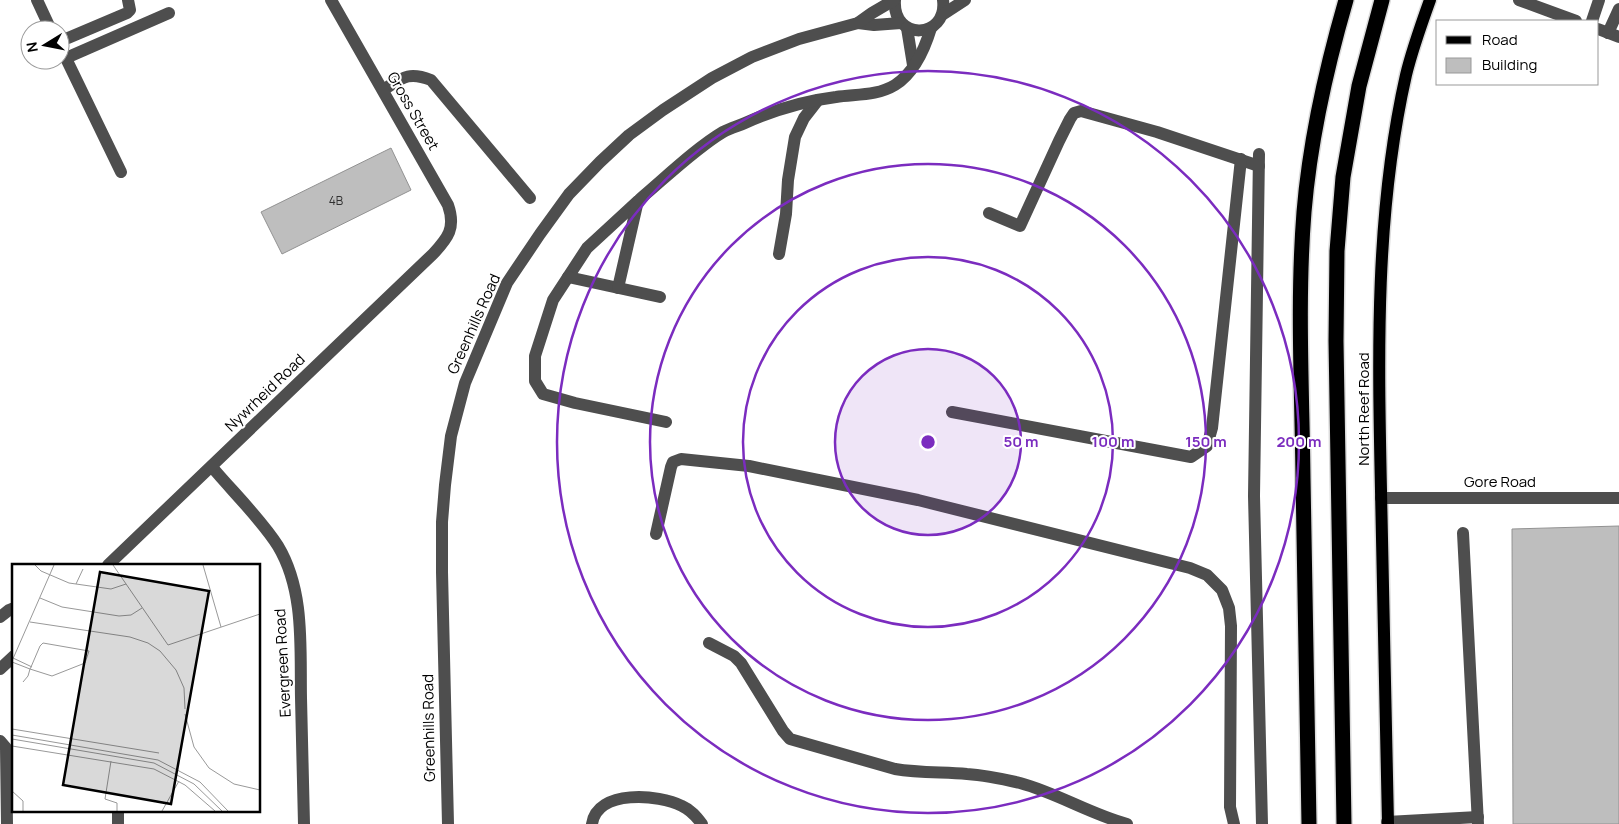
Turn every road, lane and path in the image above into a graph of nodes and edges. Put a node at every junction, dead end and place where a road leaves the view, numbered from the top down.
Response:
1 (37, 0) edge
2 (128, 0) edge
3 (331, 0) edge
4 (894, 0) edge
5 (943, 0) edge
6 (965, 0) edge
7 (1346, 0) edge
8 (1382, 0) edge
9 (1430, 0) edge
10 (1519, 0) edge
11 (1599, 0) edge
12 (1619, 9) edge
13 (169, 13) dead end
14 (942, 15) junction
15 (46, 20) edge
16 (1573, 20) edge
17 (1592, 20) edge
18 (858, 23) junction
19 (904, 25) junction
20 (931, 28) junction
21 (1608, 33) edge
22 (70, 37) edge
23 (70, 56) edge
24 (913, 64) junction
25 (70, 66) edge
26 (383, 90) junction
27 (818, 100) junction
28 (1241, 159) junction
29 (121, 172) dead end
30 (530, 198) dead end
31 (640, 199) junction
32 (989, 213) dead end
33 (444, 242) joint
34 (779, 254) dead end
35 (568, 277) junction
36 (618, 288) junction
37 (660, 297) dead end
38 (952, 412) dead end
39 (666, 422) dead end
40 (212, 467) junction
41 (1381, 498) junction
42 (1619, 498) edge
43 (1463, 533) dead end
44 (656, 534) dead end
45 (109, 564) edge
46 (12, 609) edge
47 (0, 617) edge
48 (709, 643) dead end
49 (12, 658) edge
50 (0, 669) edge
51 (2, 747) edge
52 (3, 795) edge
53 (1478, 821) edge
54 (1388, 823) edge
55 (7, 824) edge
56 (304, 824) edge
57 (448, 824) edge
58 (592, 824) edge
59 (702, 824) edge
60 (1127, 824) edge
61 (1234, 824) edge
62 (1262, 824) edge
63 (1309, 824) edge
64 (1344, 824) edge

1 - 15 street
2 - 22 street
3 - 26 street, Gross Street
4 - 18 street, Greenhills Road
4 - 19 street
5 - 14 street
6 - 14 street
7 - 63 highway
8 - 64 highway
9 - 41 main road, North Reef Road
10 - 16 street
11 - 17 street
12 - 21 street
13 - 23 street
14 - 20 street
18 - 19 street, Greenhills Road
18 - 57 street, Greenhills Road
19 - 20 street, Greenhills Road
19 - 24 street
20 - 24 street
24 - 27 street
25 - 29 street
26 - 30 street
26 - 33 street, Gross Street
27 - 31 street
27 - 34 street
28 - 32 street
28 - 38 street
28 - 62 street
31 - 35 street
31 - 36 street
33 - 40 street, Nywrheid Road
35 - 36 street
35 - 39 street
36 - 37 street
40 - 45 street, Nywrheid Road
40 - 56 street, Evergreen Road
41 - 42 street, Gore Road
41 - 54 main road, North Reef Road
43 - 53 street
44 - 61 street
46 - 47 street
48 - 60 street
49 - 50 street
51 - 52 street
52 - 55 street
53 - 54 street
58 - 59 street

